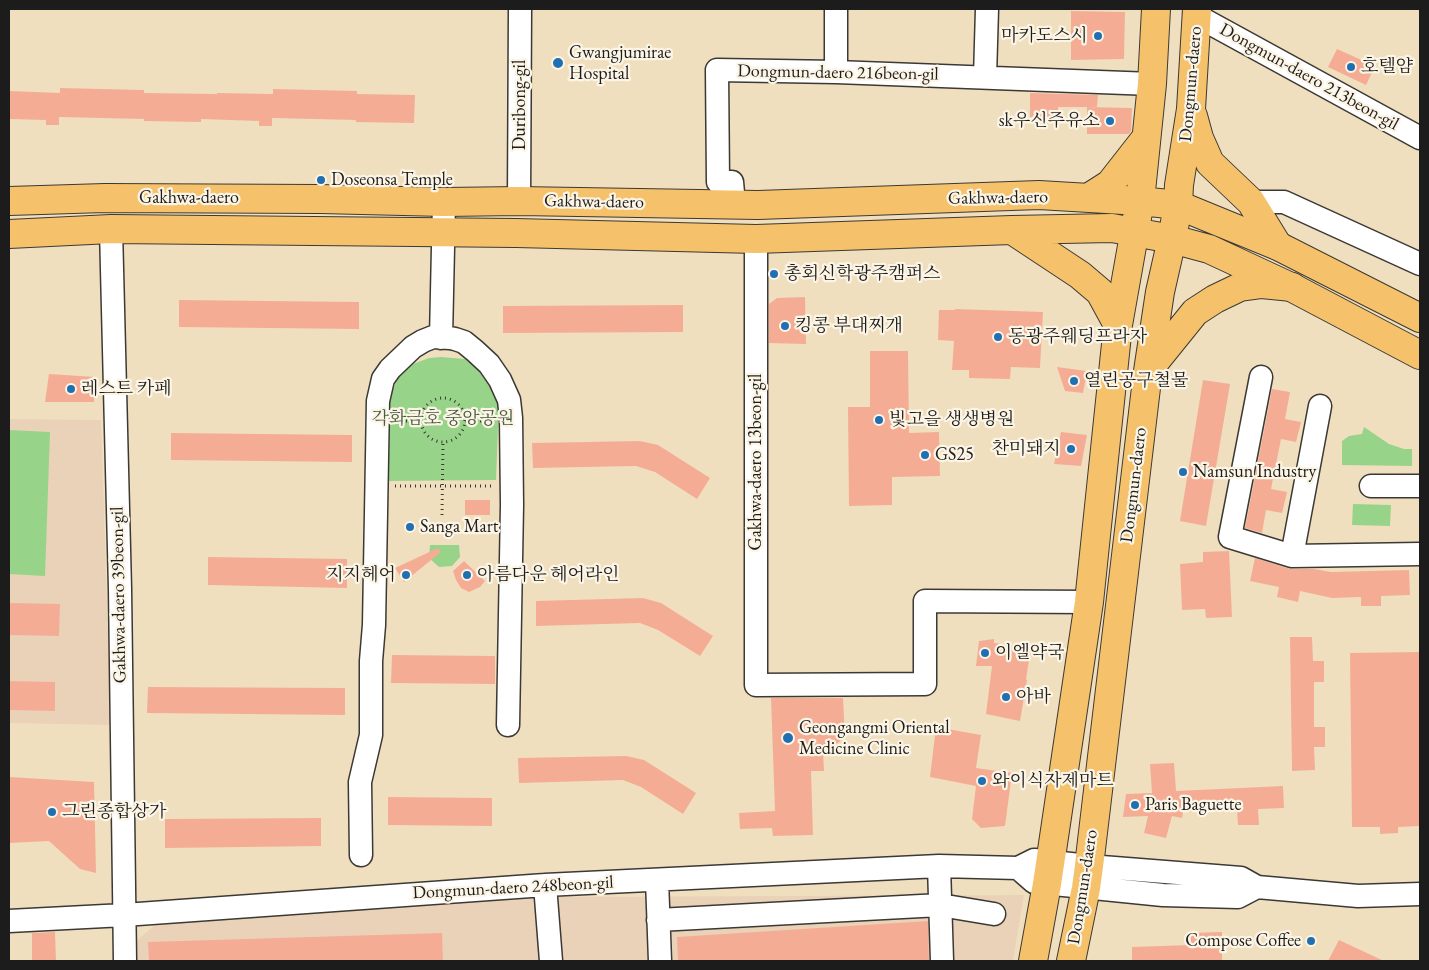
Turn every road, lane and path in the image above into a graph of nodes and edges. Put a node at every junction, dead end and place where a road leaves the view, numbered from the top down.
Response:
1 (520, 9) edge
2 (836, 9) edge
3 (987, 9) edge
4 (1156, 9) edge
5 (1197, 12) edge
6 (836, 72) junction
7 (985, 77) junction
8 (1152, 84) junction
9 (1191, 109) junction
10 (1146, 138) junction
11 (1420, 138) edge
12 (1088, 198) junction
13 (9, 201) edge
14 (519, 201) junction
15 (1140, 201) junction
16 (444, 202) junction
17 (1251, 202) junction
18 (734, 204) junction
19 (1178, 205) junction
20 (111, 230) junction
21 (1012, 230) junction
22 (1136, 232) junction
23 (443, 233) junction
24 (9, 234) edge
25 (756, 239) junction
26 (1172, 239) junction
27 (1278, 246) junction
28 (1420, 264) edge
29 (1293, 288) junction
30 (1420, 318) edge
31 (1118, 325) junction
32 (441, 338) junction
33 (1420, 355) edge
34 (1148, 370) junction
35 (1261, 377) dead end
36 (1320, 406) dead end
37 (378, 421) junction
38 (422, 421) junction
39 (466, 421) junction
40 (511, 422) junction
41 (443, 442) junction
42 (376, 486) junction
43 (442, 486) junction
44 (512, 486) junction
45 (1371, 486) dead end
46 (1420, 486) edge
47 (442, 515) dead end
48 (1420, 554) edge
49 (1292, 556) junction
50 (1089, 602) junction
51 (508, 725) dead end
52 (361, 855) dead end
53 (939, 866) junction
54 (1048, 873) junction
55 (1088, 877) junction
56 (657, 880) junction
57 (545, 885) junction
58 (1420, 894) edge
59 (940, 905) junction
60 (994, 914) dead end
61 (124, 915) junction
62 (658, 920) junction
63 (9, 921) edge
64 (125, 961) edge
65 (551, 961) edge
66 (660, 961) edge
67 (942, 961) edge
68 (1034, 961) edge
69 (1071, 961) edge

1 - 14 street, Duribong-gil
2 - 6 street
3 - 7 street
4 - 8 main road, Dongmun-daero
5 - 9 main road, Dongmun-daero
5 - 11 street, Dongmun-daero 213beon-gil
6 - 7 street, Dongmun-daero 216beon-gil
6 - 18 street, Dongmun-daero 216beon-gil
7 - 8 street, Dongmun-daero 216beon-gil
8 - 10 main road, Dongmun-daero
9 - 17 main road
9 - 19 main road, Dongmun-daero
10 - 12 main road
10 - 15 main road, Dongmun-daero
12 - 15 main road, Gakhwa-daero
12 - 18 main road, Gakhwa-daero
13 - 16 main road, Gakhwa-daero
14 - 16 main road, Gakhwa-daero
14 - 18 main road, Gakhwa-daero
15 - 19 main road, Gakhwa-daero
15 - 22 main road, Dongmun-daero
16 - 23 street
17 - 27 main road
17 - 28 street
19 - 26 main road, Dongmun-daero
19 - 27 main road, Gakhwa-daero
20 - 23 main road, Gakhwa-daero
20 - 24 main road, Gakhwa-daero
20 - 61 street, Gakhwa-daero 39beon-gil
21 - 22 main road, Gakhwa-daero
21 - 25 main road, Gakhwa-daero
21 - 31 main road
22 - 26 main road, Gakhwa-daero
22 - 31 main road, Dongmun-daero
23 - 25 main road, Gakhwa-daero
23 - 32 street
25 - 50 street, Gakhwa-daero 13beon-gil
26 - 29 main road, Gakhwa-daero
26 - 34 main road, Dongmun-daero
27 - 30 main road, Gakhwa-daero
29 - 33 main road, Gakhwa-daero
29 - 34 main road
31 - 50 main road, Dongmun-daero
32 - 37 street
32 - 40 street
34 - 55 main road, Dongmun-daero
35 - 49 street
36 - 49 street
37 - 38 path
37 - 42 street
38 - 39 path
38 - 41 path
39 - 40 path
39 - 41 path
40 - 44 street
41 - 43 path
42 - 43 path
42 - 52 street
43 - 44 path
43 - 47 path
44 - 51 street
45 - 46 street
48 - 49 street
50 - 54 main road, Dongmun-daero
53 - 54 street, Dongmun-daero 248beon-gil
53 - 56 street, Dongmun-daero 248beon-gil
53 - 59 street
54 - 55 street, Dongmun-daero 248beon-gil
54 - 68 main road, Dongmun-daero
55 - 58 street, Dongmun-daero 248beon-gil
55 - 69 main road, Dongmun-daero
56 - 57 street, Dongmun-daero 248beon-gil
56 - 62 street
57 - 61 street, Dongmun-daero 248beon-gil
57 - 65 street
59 - 60 street
59 - 62 street
59 - 67 street
61 - 63 street, Dongmun-daero 248beon-gil
61 - 64 street, Gakhwa-daero 39beon-gil
62 - 66 street

